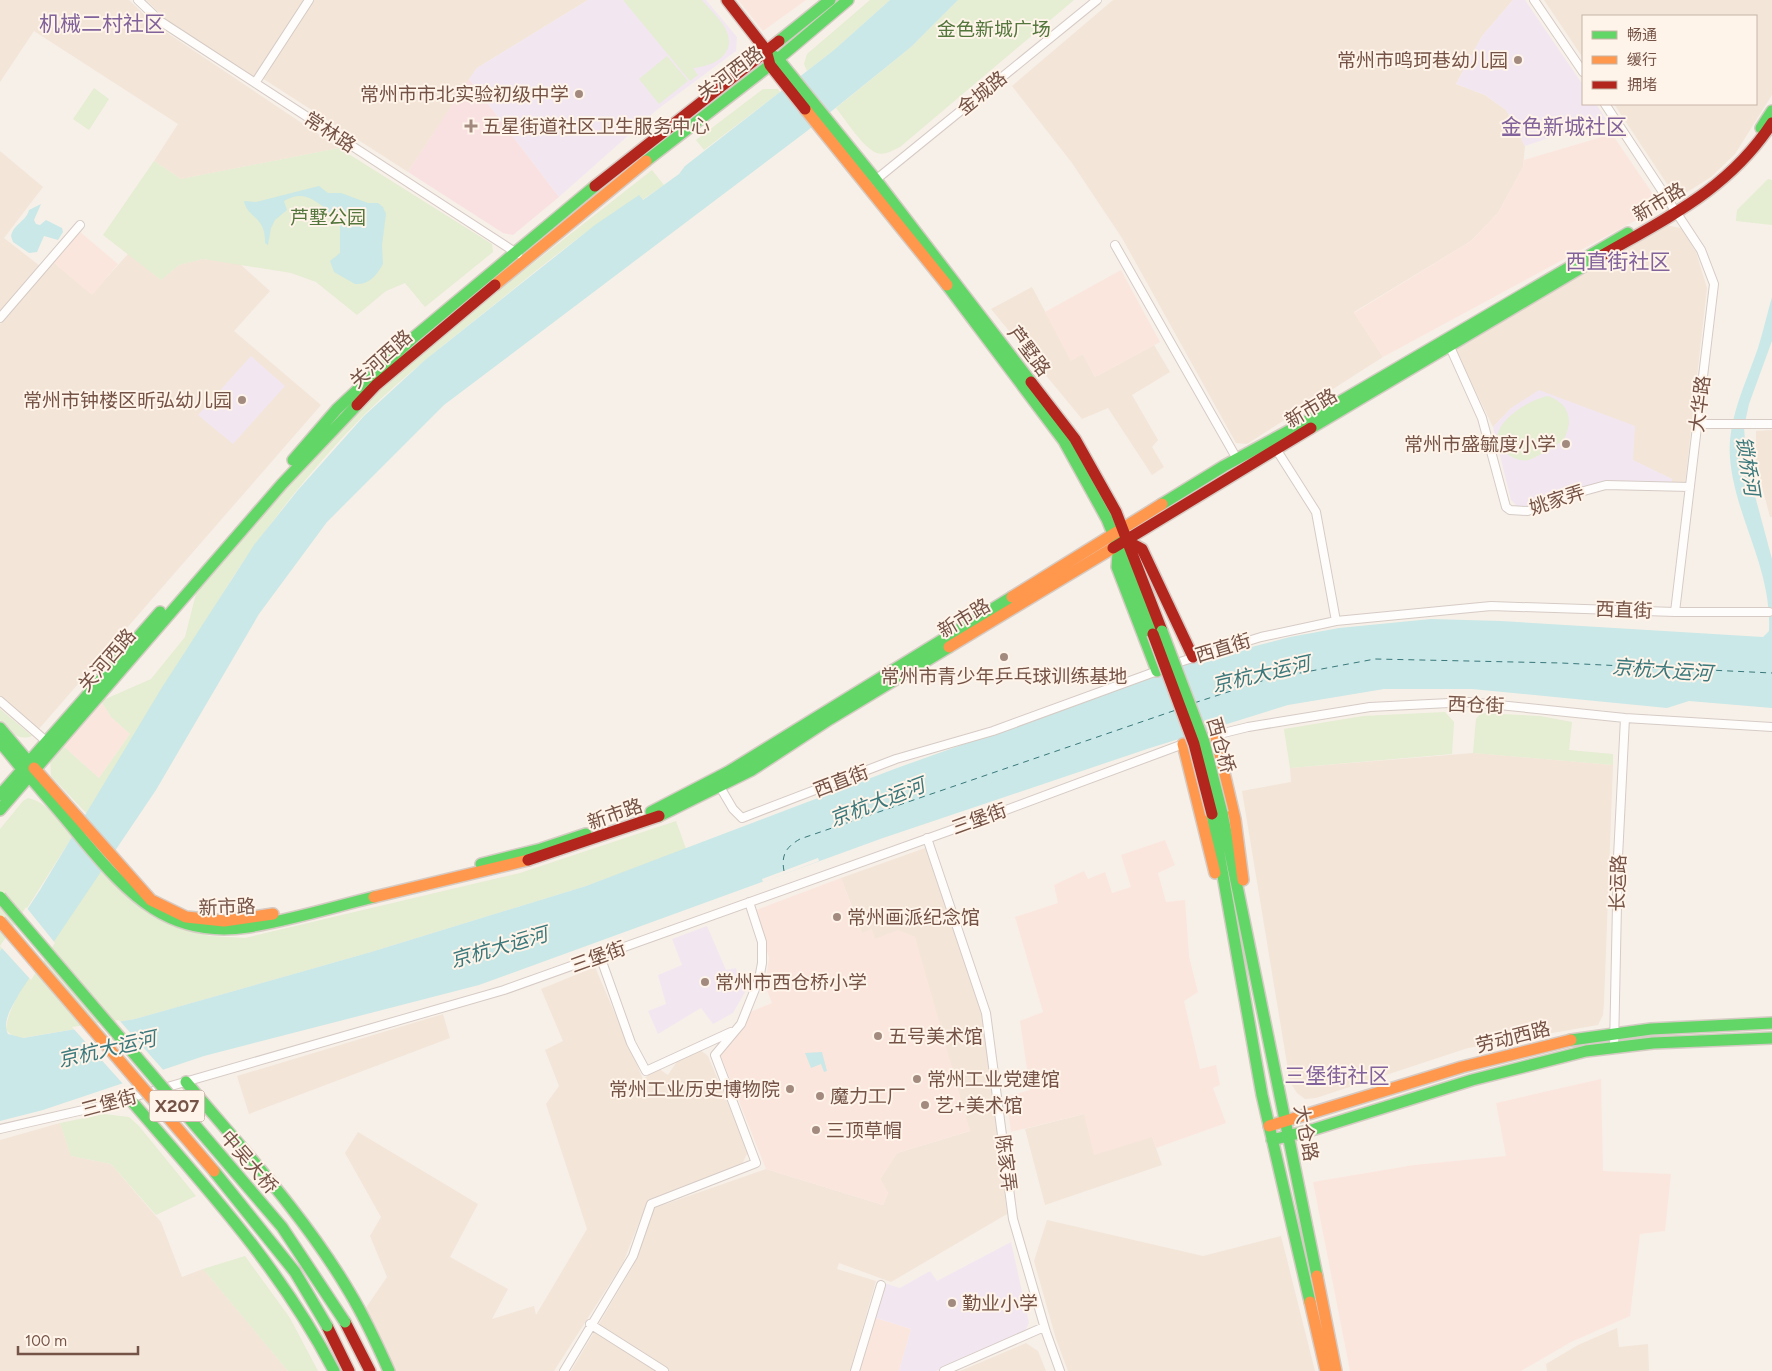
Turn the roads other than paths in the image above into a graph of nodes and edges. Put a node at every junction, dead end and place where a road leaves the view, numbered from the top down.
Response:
1 (138, 0) edge
2 (309, 0) edge
3 (727, 0) edge
4 (830, 0) edge
5 (848, 0) edge
6 (1096, 0) edge
7 (1534, 0) edge
8 (766, 50) junction
9 (774, 62) junction
10 (1582, 71) edge
11 (255, 83) junction
12 (1606, 105) edge
13 (1772, 111) edge
14 (1772, 123) edge
15 (872, 183) junction
16 (1675, 209) junction
17 (80, 226) dead end
18 (1115, 245) dead end
19 (516, 253) junction
20 (526, 259) junction
21 (0, 318) edge
22 (1450, 347) junction
23 (1697, 424) junction
24 (1772, 424) edge
25 (1276, 449) junction
26 (1237, 459) junction
27 (1690, 486) junction
28 (1117, 531) junction
29 (1122, 544) junction
30 (1675, 612) junction
31 (1769, 612) dead end
32 (1336, 621) junction
33 (1158, 632) joint
34 (1193, 657) junction
35 (1157, 671) junction
36 (0, 701) edge
37 (1625, 718) junction
38 (1772, 727) edge
39 (0, 728) edge
40 (1215, 734) junction
41 (46, 741) junction
42 (0, 742) edge
43 (1183, 744) junction
44 (28, 769) junction
45 (720, 787) junction
46 (0, 795) edge
47 (0, 810) edge
48 (1217, 814) junction
49 (927, 838) junction
50 (110, 864) junction
51 (1, 898) edge
52 (749, 902) junction
53 (0, 921) edge
54 (600, 956) junction
55 (1256, 976) junction
56 (1241, 982) junction
57 (1772, 1023) edge
58 (734, 1031) junction
59 (1614, 1034) junction
60 (1772, 1038) edge
61 (1614, 1048) junction
62 (186, 1082) junction
63 (129, 1098) junction
64 (1287, 1121) junction
65 (1269, 1126) junction
66 (0, 1129) edge
67 (1290, 1135) junction
68 (1272, 1140) junction
69 (881, 1285) dead end
70 (590, 1324) junction
71 (1044, 1327) junction
72 (334, 1371) edge
73 (349, 1371) edge
74 (370, 1371) edge
75 (389, 1371) edge
76 (564, 1371) edge
77 (664, 1371) edge
78 (855, 1371) edge
79 (944, 1371) edge
80 (1060, 1371) edge
81 (1326, 1371) edge
82 (1336, 1371) edge

1 - 11 street, 常林路
2 - 11 street
3 - 8 main road
4 - 8 main road, 关河西路
5 - 9 main road, 关河西路
6 - 15 street, 金城路
7 - 10 street
8 - 9 main road
8 - 19 main road, 关河西路
9 - 15 main road, 芦墅路
9 - 20 main road, 关河西路
11 - 19 street, 常林路
12 - 16 street
13 - 16 main road, 新市路
14 - 16 main road, 新市路
15 - 28 main road, 芦墅路
16 - 22 main road, 新市路
16 - 23 street, 大华路
16 - 26 main road, 新市路
17 - 21 street
18 - 26 street
19 - 20 street, 常林路
19 - 41 main road, 关河西路
20 - 44 main road, 关河西路
22 - 25 main road, 新市路
22 - 27 street, 姚家弄
23 - 24 street
23 - 27 street, 大华路
25 - 29 main road, 新市路
25 - 32 street
26 - 28 main road, 新市路
27 - 30 street, 大华路
28 - 29 main road, 芦墅路
28 - 50 main road, 新市路
29 - 33 main road, 芦墅路
29 - 34 main road
29 - 35 main road
29 - 45 main road, 新市路
30 - 31 street, 西直街
30 - 32 street, 西直街
32 - 34 street, 西直街
33 - 48 main road, 西仓桥, bridge
34 - 35 street, 西直街
35 - 45 street, 西直街
36 - 41 street
37 - 38 street, 西仓街
37 - 40 street, 西仓街
37 - 59 street, 长运路
39 - 44 main road
40 - 43 street, 西仓街
40 - 55 main road
41 - 44 main road, 关河西路
42 - 44 main road
43 - 49 street, 三堡街
43 - 56 main road
44 - 46 main road, 关河西路
44 - 47 main road, 关河西路
44 - 50 main road
45 - 50 main road, 新市路
48 - 55 main road, 大仓路
48 - 56 main road, 大仓路
49 - 52 street, 三堡街
49 - 71 street, 陈家弄
51 - 74 main road, 中吴大桥 / X207, bridge
52 - 54 street, 三堡街
52 - 58 street
53 - 73 main road, 中吴大桥 / X207, bridge
54 - 58 street
54 - 62 street, 三堡街
55 - 64 main road, 大仓路
56 - 65 main road, 大仓路
57 - 59 main road, 劳动西路
58 - 70 street
59 - 61 street, 长运路
59 - 64 main road, 劳动西路
60 - 61 main road, 劳动西路
61 - 67 main road, 劳动西路
62 - 63 street, 三堡街
62 - 75 main road
63 - 66 street, 三堡街
63 - 72 main road
64 - 65 main road, 劳动西路
64 - 67 main road, 大仓路
65 - 68 main road, 大仓路
67 - 68 main road, 劳动西路
67 - 82 main road, 大仓路
68 - 81 main road, 大仓路
69 - 78 street
70 - 76 street
70 - 77 street
71 - 79 street
71 - 80 street, 陈家弄

